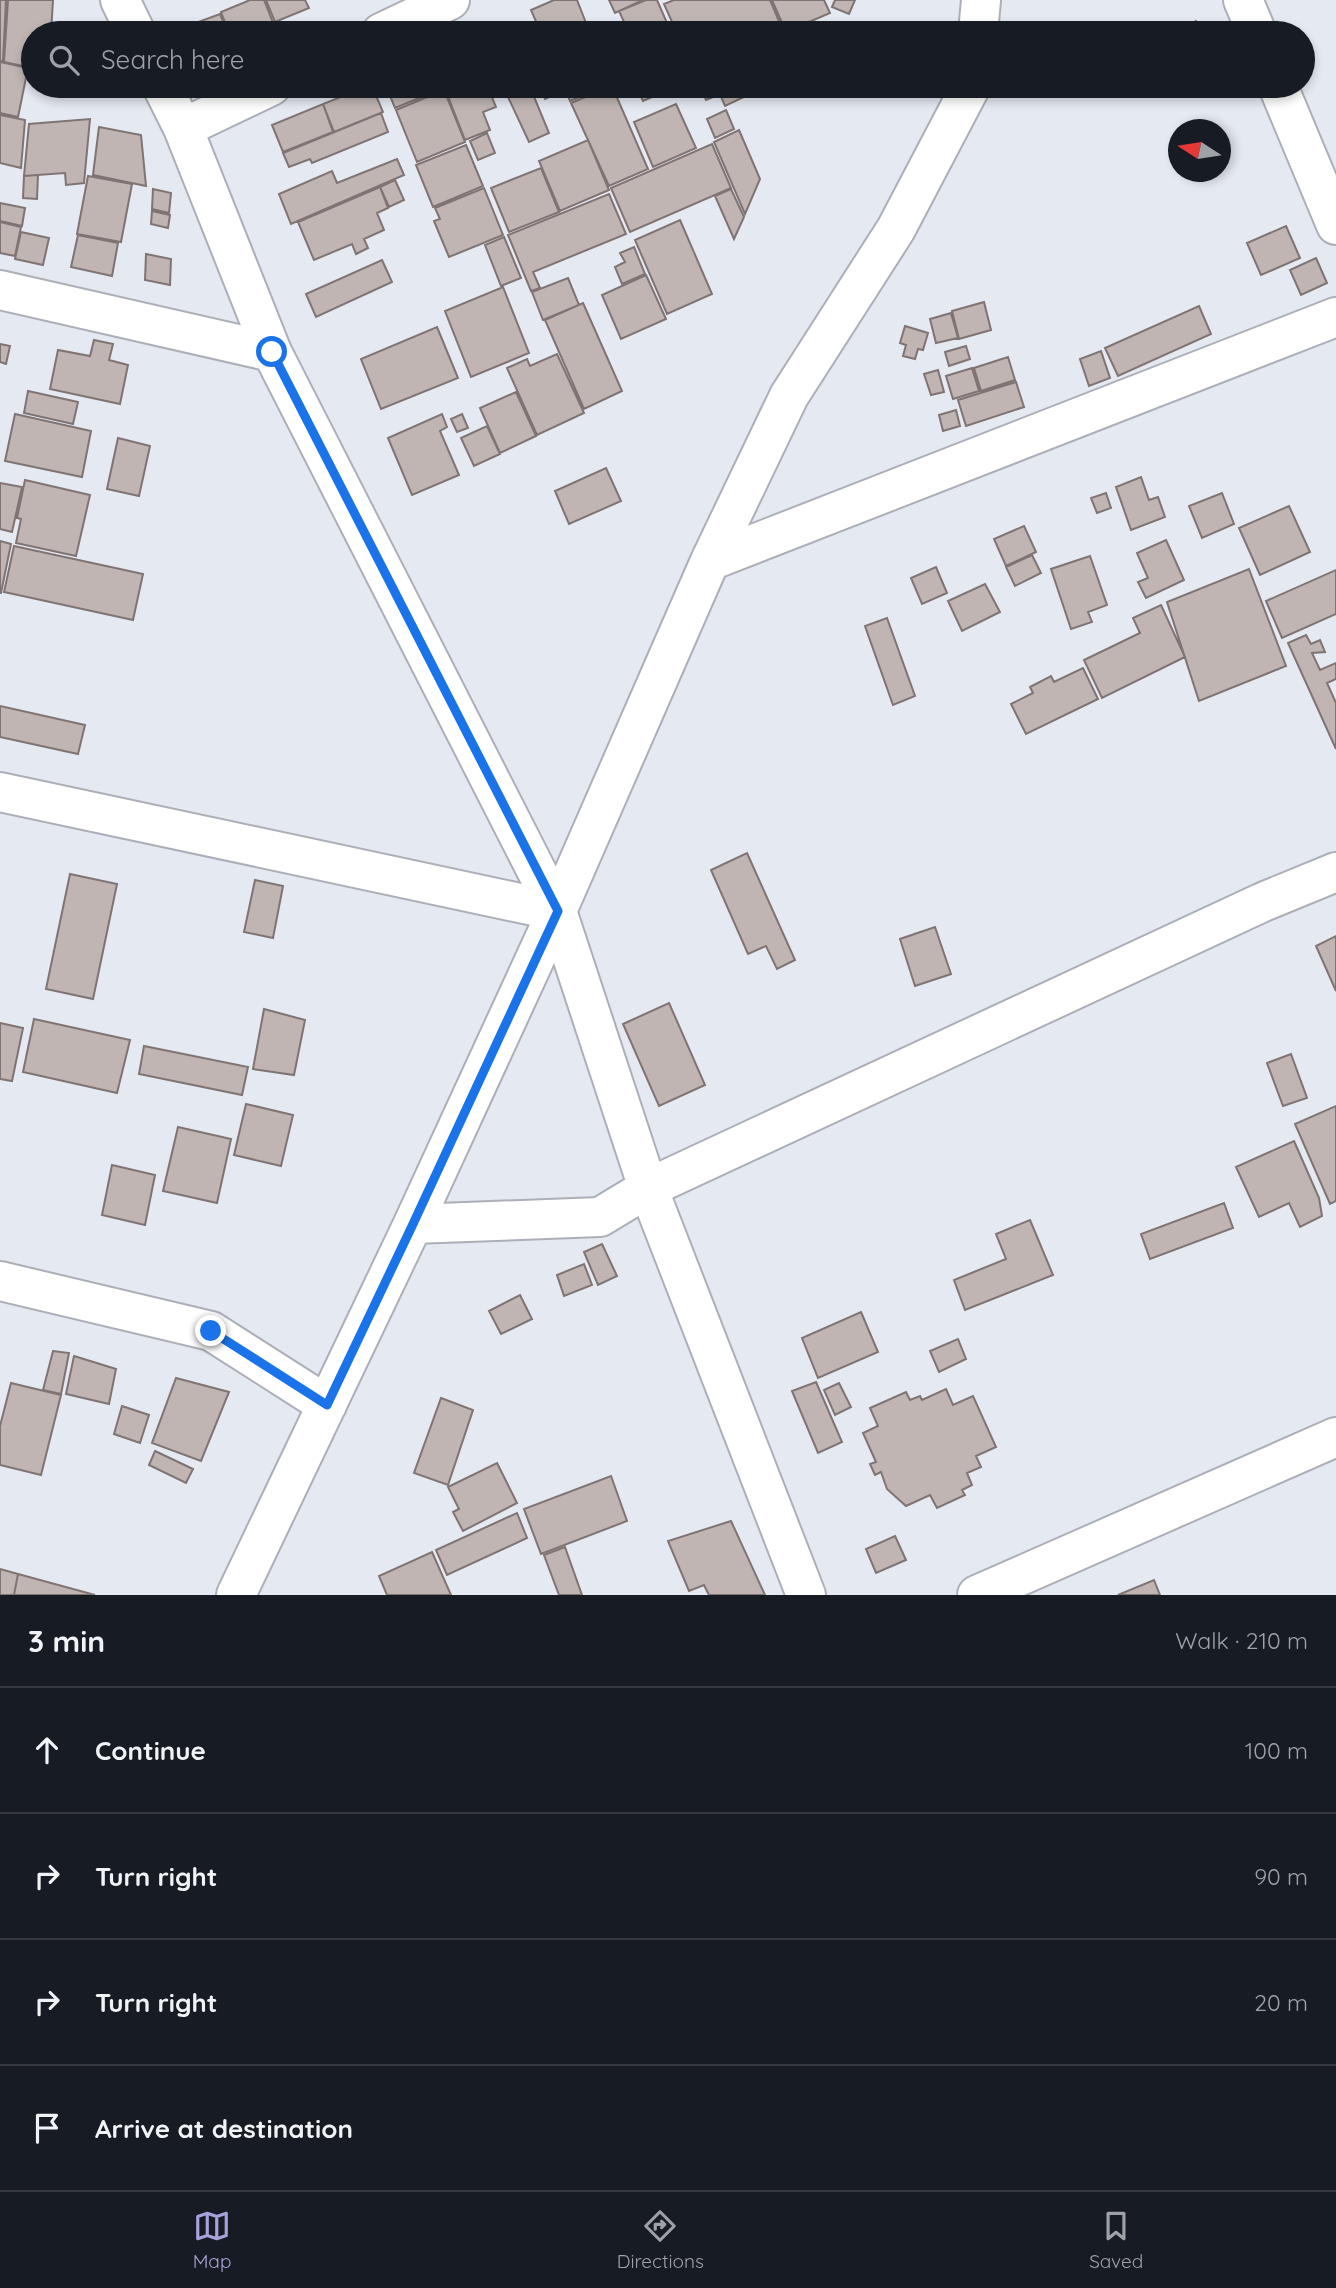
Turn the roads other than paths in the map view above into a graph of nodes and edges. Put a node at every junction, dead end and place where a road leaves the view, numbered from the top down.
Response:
1 (120, 0) edge
2 (450, 0) edge
3 (981, 0) edge
4 (1243, 0) edge
5 (130, 21) edge
6 (406, 21) edge
7 (979, 21) edge
8 (1252, 21) edge
9 (168, 98) edge
10 (246, 98) edge
11 (965, 98) edge
12 (1283, 98) edge
13 (183, 128) junction
14 (1336, 225) edge
15 (0, 290) edge
16 (1336, 317) edge
17 (272, 352) junction
18 (710, 561) junction
19 (0, 792) edge
20 (1336, 872) edge
21 (558, 911) junction
22 (648, 1188) junction
23 (413, 1224) junction
24 (0, 1281) edge
25 (327, 1405) junction
26 (1336, 1437) edge
27 (236, 1595) edge
28 (806, 1595) edge
29 (977, 1595) edge

1 - 5 street
2 - 6 street
3 - 7 street
4 - 8 street
9 - 13 street
10 - 13 street
11 - 18 street
12 - 14 street
13 - 17 street
15 - 17 street
16 - 18 street
17 - 21 street
18 - 21 street
19 - 21 street
20 - 22 street
21 - 22 street
21 - 23 street
22 - 23 street
22 - 28 street
23 - 25 street
24 - 25 street
25 - 27 street
26 - 29 street

